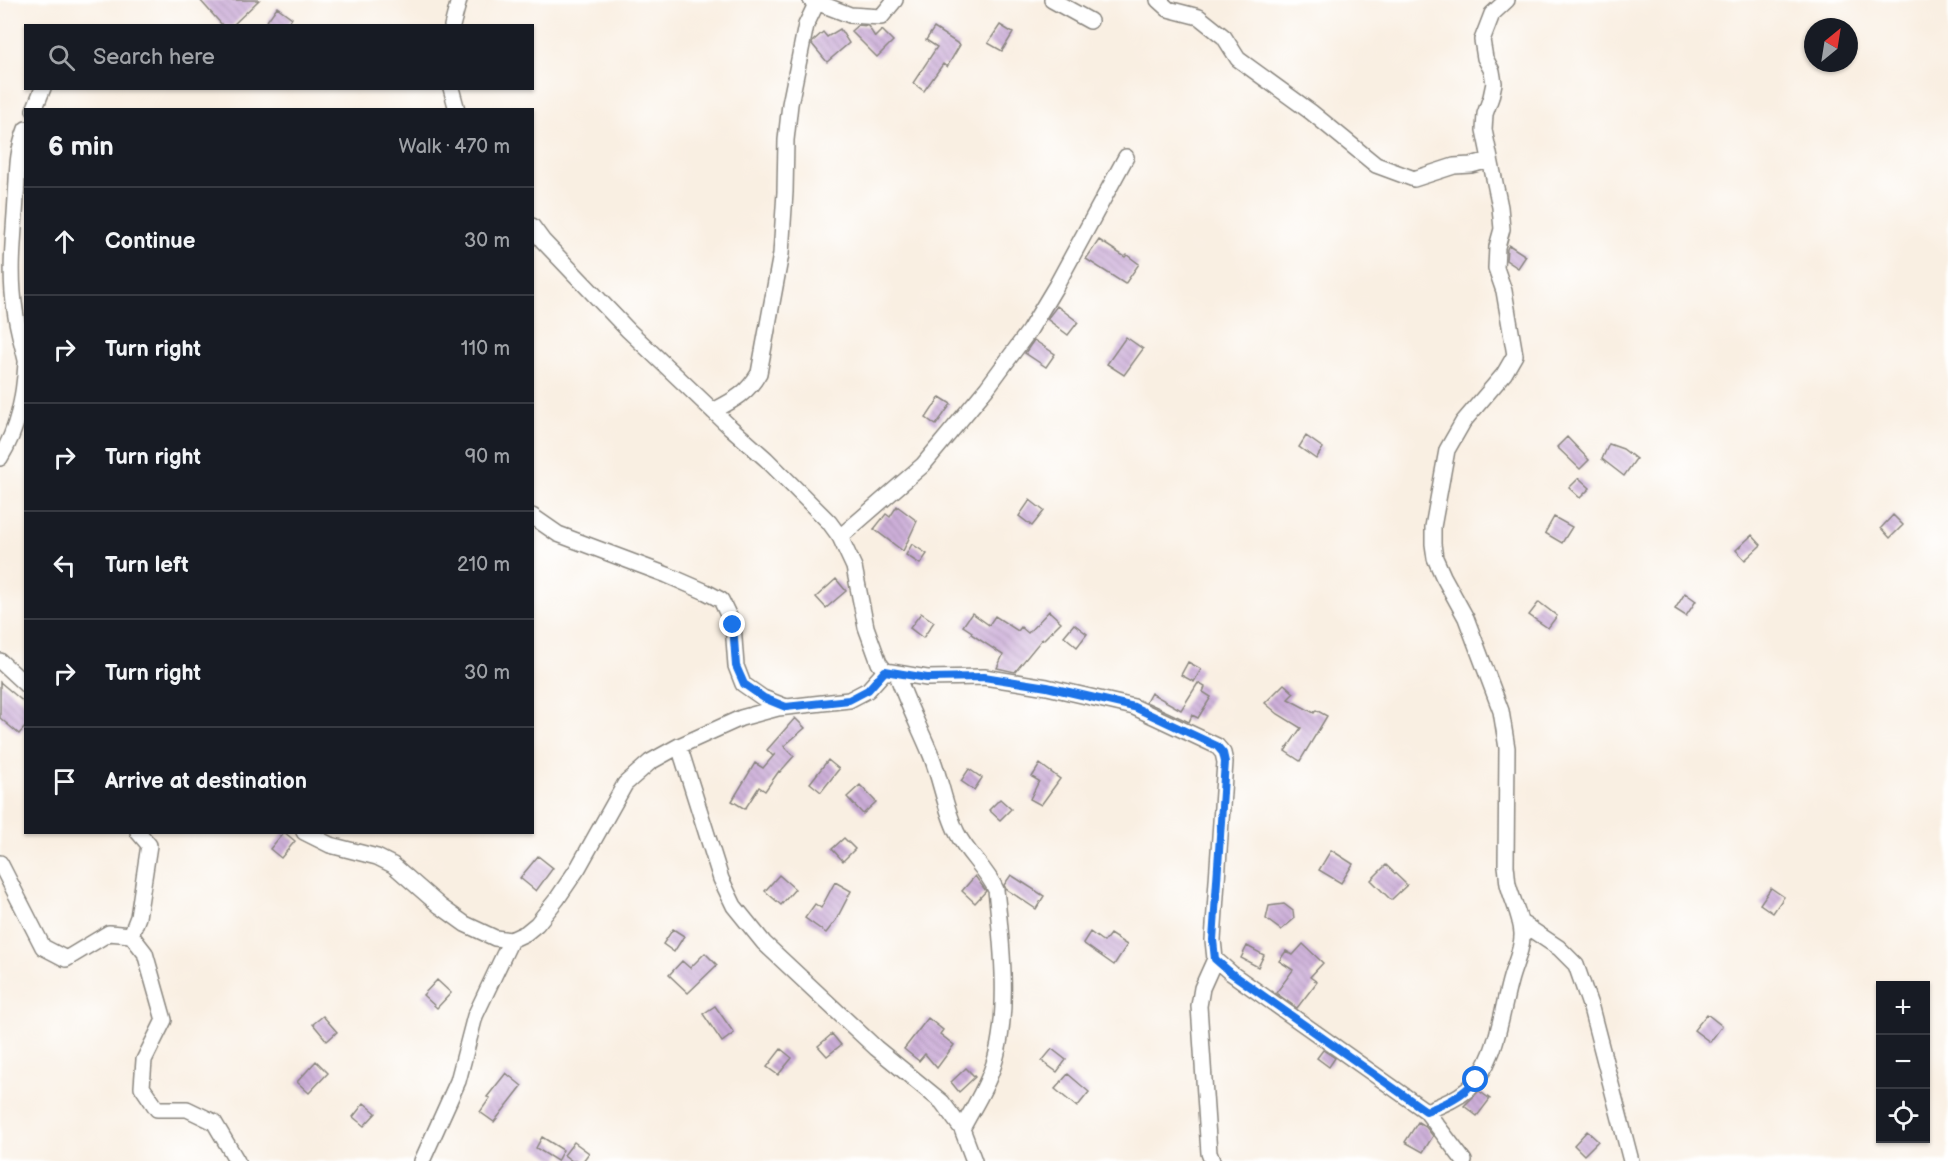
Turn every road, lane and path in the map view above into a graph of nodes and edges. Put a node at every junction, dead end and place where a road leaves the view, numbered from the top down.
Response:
1 (459, 0) edge
2 (895, 0) edge
3 (1052, 0) edge
4 (1158, 0) edge
5 (1507, 0) edge
6 (815, 1) edge
7 (1090, 21) dead end
8 (453, 24) edge
9 (42, 90) edge
10 (452, 90) edge
11 (35, 108) edge
12 (456, 108) edge
13 (24, 134) edge
14 (1126, 157) dead end
15 (1489, 160) junction
16 (534, 229) edge
17 (24, 352) edge
18 (24, 388) edge
19 (713, 411) junction
20 (0, 458) edge
21 (534, 517) edge
22 (840, 537) junction
23 (0, 661) edge
24 (891, 673) junction
25 (24, 683) edge
26 (786, 707) junction
27 (679, 746) junction
28 (140, 834) edge
29 (308, 834) edge
30 (0, 863) edge
31 (1520, 922) junction
32 (131, 935) junction
33 (511, 940) junction
34 (1215, 959) junction
35 (1426, 1111) junction
36 (962, 1129) junction
37 (237, 1161) edge
38 (422, 1161) edge
39 (974, 1161) edge
40 (1212, 1161) edge
41 (1464, 1161) edge
42 (1631, 1161) edge

1 - 8 street
2 - 6 street
3 - 7 street
4 - 15 street
5 - 15 street
6 - 19 street
9 - 11 street
10 - 12 street
13 - 17 street
14 - 22 street
15 - 31 street
16 - 19 street
18 - 20 street
19 - 22 street
21 - 26 street
22 - 24 street
23 - 25 street
24 - 26 street
24 - 34 street
24 - 36 street
26 - 27 street
27 - 33 street
27 - 36 street
28 - 32 street
29 - 33 street
30 - 32 street
31 - 35 street
31 - 42 street
32 - 37 street
33 - 38 street
34 - 35 street
34 - 40 street
35 - 41 street
36 - 39 street

